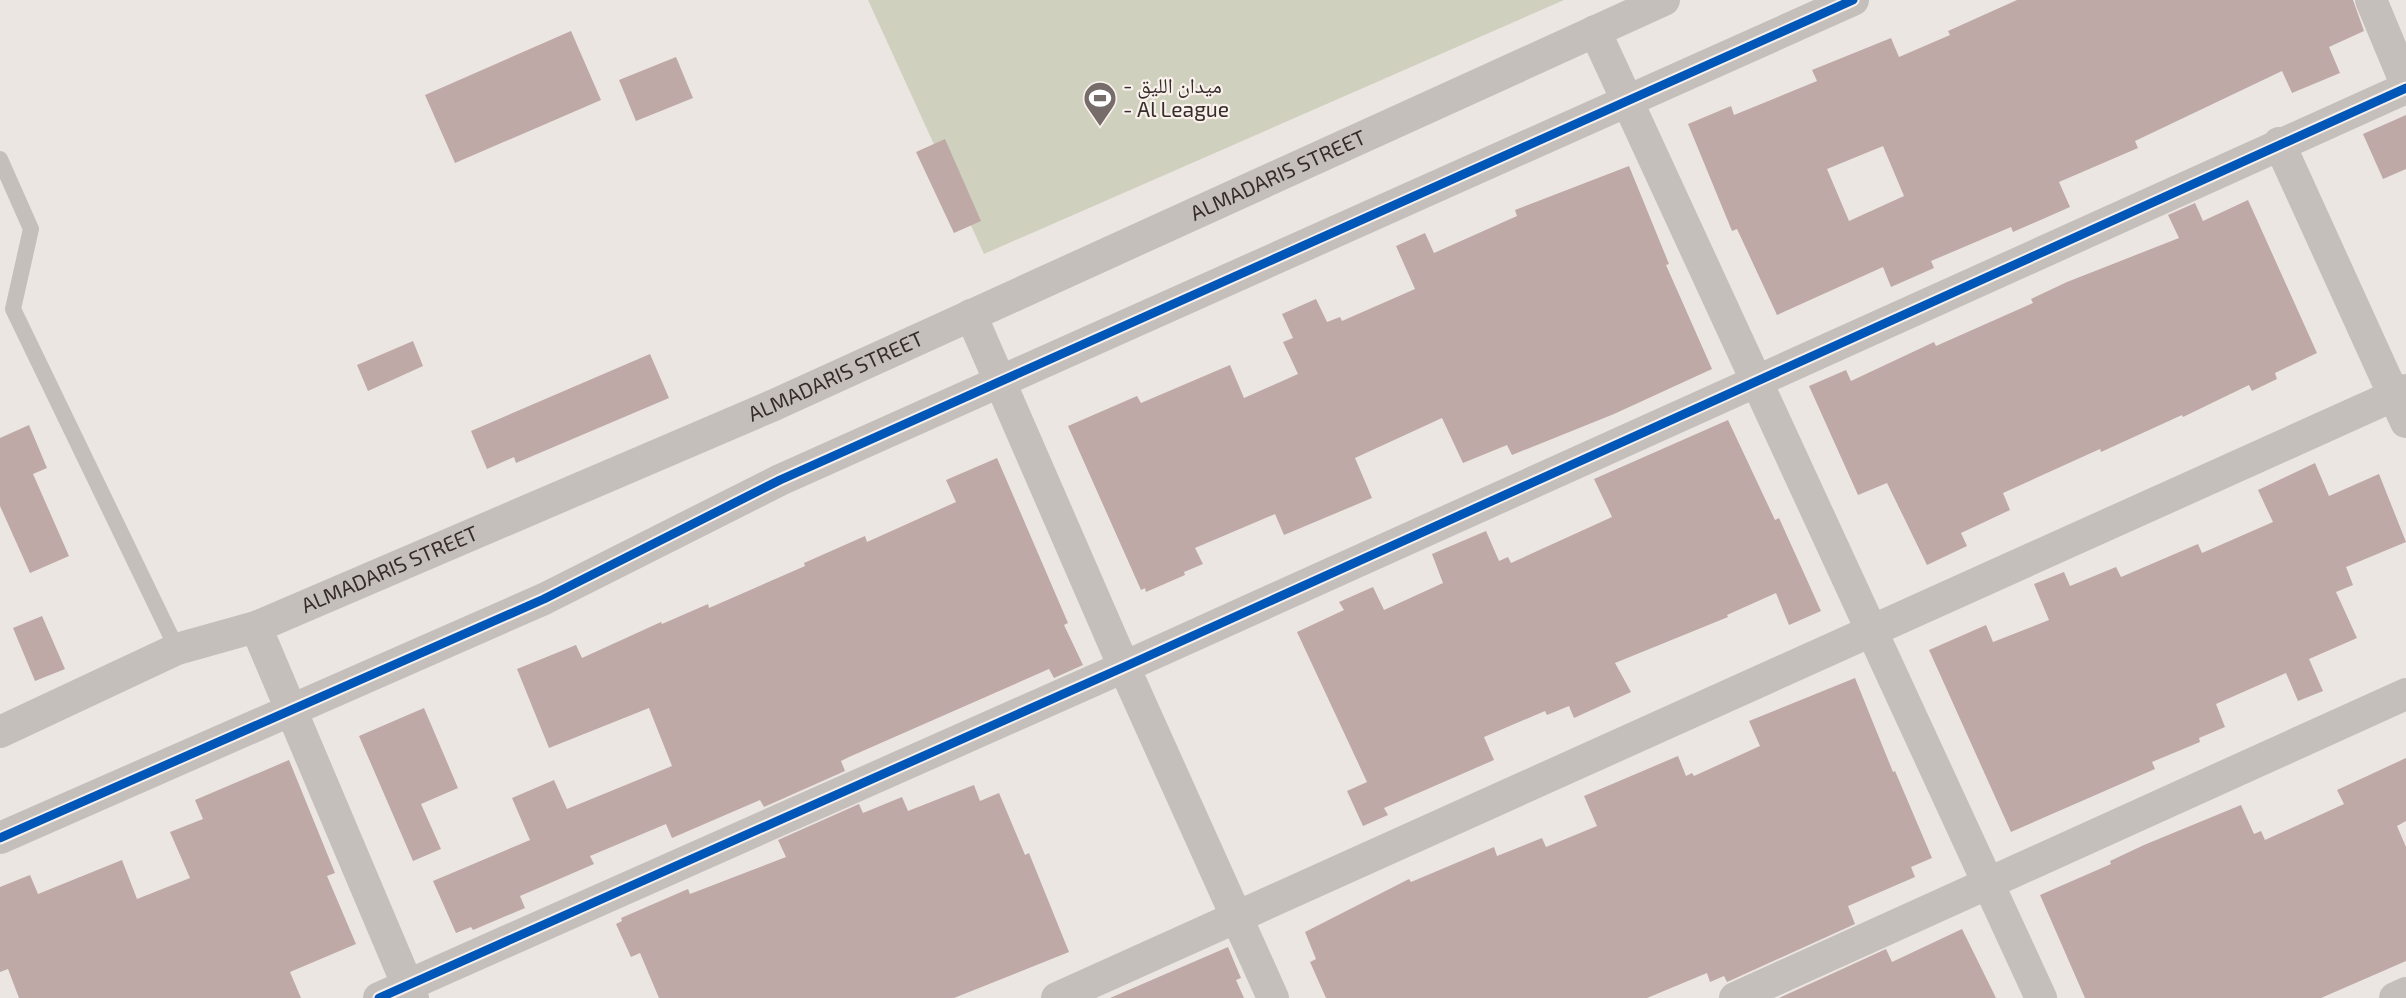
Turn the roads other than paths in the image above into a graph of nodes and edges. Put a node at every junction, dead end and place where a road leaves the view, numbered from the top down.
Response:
1 (1664, 0) edge
2 (1853, 0) edge
3 (2371, 0) edge
4 (1595, 31) junction
5 (2406, 86) edge
6 (1626, 101) junction
7 (2279, 143) junction
8 (0, 159) edge
9 (6, 312) edge
10 (970, 315) junction
11 (1757, 381) junction
12 (998, 382) junction
13 (2402, 403) edge
14 (256, 627) junction
15 (1871, 631) junction
16 (177, 649) junction
17 (1124, 667) junction
18 (2406, 694) edge
19 (293, 711) junction
20 (0, 732) edge
21 (0, 838) edge
22 (1988, 882) junction
23 (1236, 917) junction
24 (2406, 993) edge
25 (400, 994) edge
26 (1057, 998) edge
27 (1274, 998) edge
28 (1735, 998) edge
29 (2041, 998) edge
30 (2395, 998) edge

1 - 4 street, ALMADARIS STREET
2 - 6 street
3 - 5 street
4 - 6 street
4 - 10 street, ALMADARIS STREET
5 - 7 street
6 - 11 street
6 - 12 street
7 - 11 street
7 - 13 street
8 - 9 lane
9 - 16 lane
10 - 12 street
10 - 14 street, ALMADARIS STREET
11 - 15 street
11 - 17 street
12 - 17 street
12 - 19 street
13 - 15 street
14 - 16 street, ALMADARIS STREET
14 - 19 street
15 - 22 street
15 - 23 street
16 - 20 street, ALMADARIS STREET
17 - 23 street
17 - 25 street
18 - 22 street
19 - 21 street
19 - 25 street
22 - 28 street
22 - 29 street
23 - 26 street
23 - 27 street
24 - 30 street

